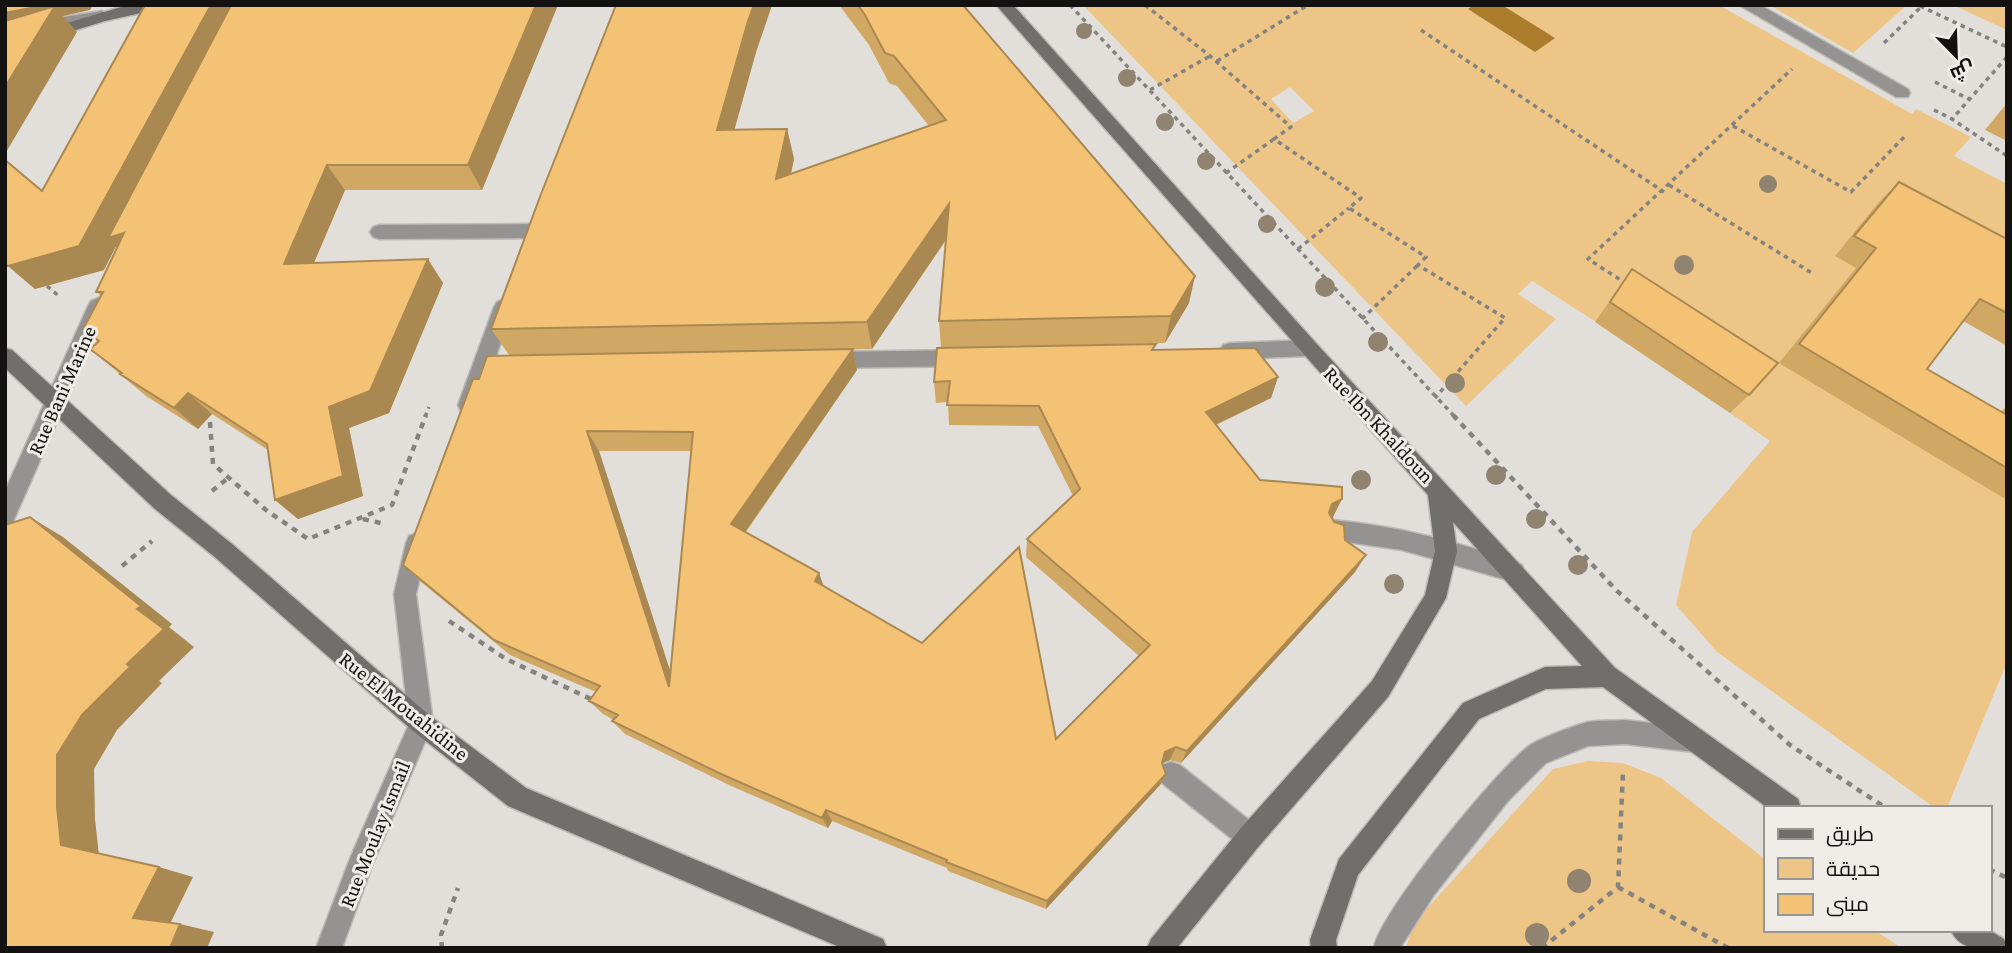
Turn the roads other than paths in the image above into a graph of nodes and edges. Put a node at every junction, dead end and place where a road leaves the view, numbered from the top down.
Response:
1 (153, 5) edge
2 (1004, 5) edge
3 (1747, 5) edge
4 (102, 16) junction
5 (5, 35) edge
6 (5, 47) edge
7 (1902, 93) dead end
8 (380, 232) dead end
9 (522, 256) edge
10 (509, 293) edge
11 (103, 294) edge
12 (1308, 348) junction
13 (1207, 352) edge
14 (5, 356) edge
15 (979, 358) edge
16 (814, 360) edge
17 (504, 366) edge
18 (483, 368) junction
19 (57, 402) junction
20 (463, 418) edge
21 (1438, 488) junction
22 (5, 515) edge
23 (424, 520) edge
24 (1333, 530) edge
25 (1446, 551) junction
26 (1514, 572) junction
27 (1607, 676) junction
28 (421, 723) junction
29 (1694, 740) junction
30 (1171, 774) edge
31 (1786, 806) edge
32 (1250, 837) junction
33 (1967, 932) edge
34 (330, 948) edge
35 (874, 948) edge
36 (1160, 948) edge
37 (1324, 948) edge
38 (1387, 948) edge
39 (1995, 948) edge

1 - 4 main road
2 - 12 main road, Rue Ibn Khaldoun
3 - 7 street
4 - 5 street
4 - 6 main road
8 - 9 street
10 - 18 street
11 - 19 street, Rue Bani Marine
12 - 13 street
12 - 21 main road, Rue Ibn Khaldoun
14 - 19 main road, Rue El Mouahidine
15 - 16 street
17 - 18 street
18 - 20 street
19 - 22 street, Rue Bani Marine
19 - 28 main road, Rue El Mouahidine
21 - 25 main road
21 - 26 main road, Rue Ibn Khaldoun
23 - 28 street
24 - 25 street
25 - 26 street
25 - 32 main road
26 - 27 main road, Rue Ibn Khaldoun
27 - 29 main road, Rue Ibn Khaldoun
27 - 37 main road
28 - 34 street, Rue Moulay Ismail
28 - 35 main road, Rue El Mouahidine
29 - 31 main road, Rue Ibn Khaldoun
29 - 38 street
30 - 32 street
32 - 36 main road
33 - 39 main road

